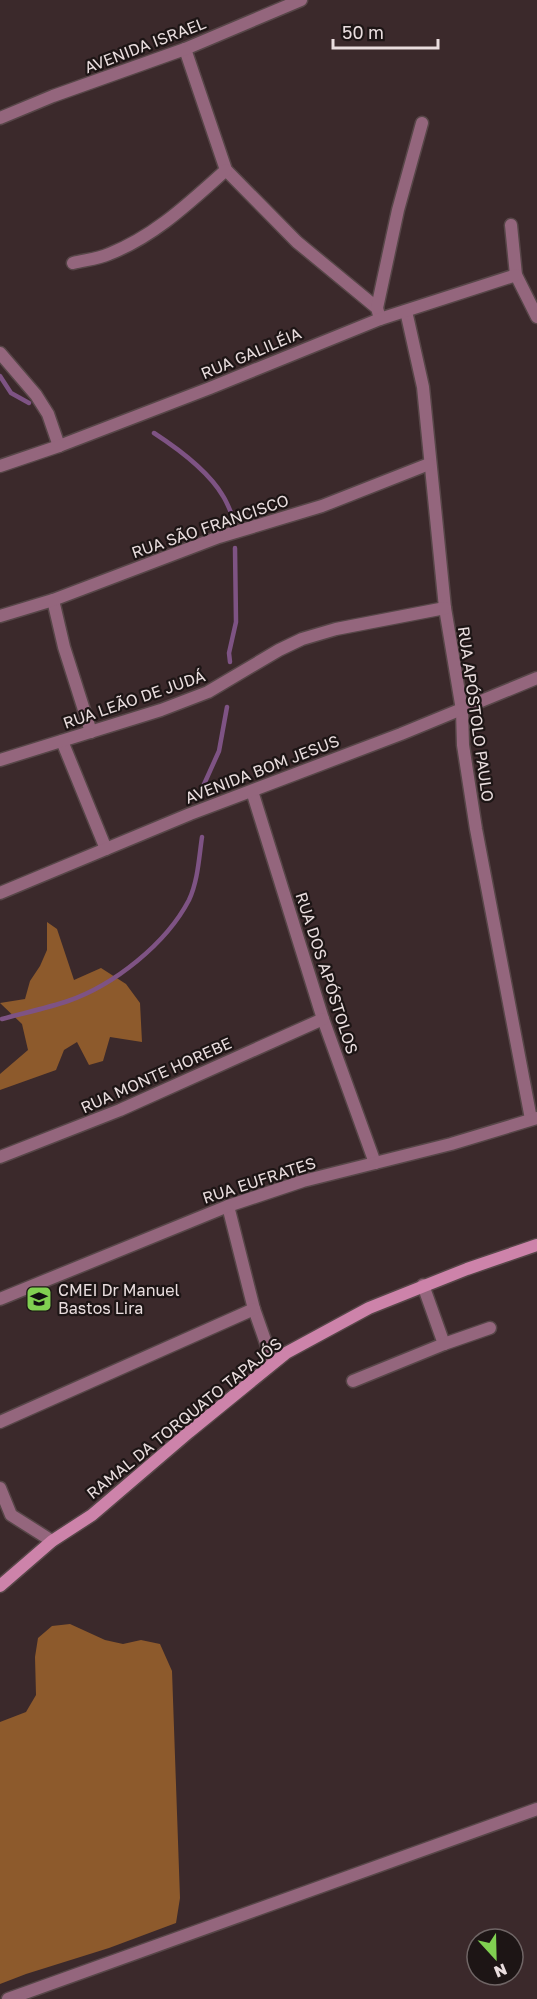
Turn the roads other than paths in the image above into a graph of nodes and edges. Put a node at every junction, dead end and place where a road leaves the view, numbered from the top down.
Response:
1 (301, 0) edge
2 (184, 49) junction
3 (0, 118) edge
4 (422, 123) dead end
5 (226, 170) junction
6 (511, 225) dead end
7 (73, 263) dead end
8 (516, 274) junction
9 (406, 310) junction
10 (379, 314) junction
11 (537, 317) edge
12 (0, 353) edge
13 (59, 446) junction
14 (429, 464) junction
15 (0, 466) edge
16 (53, 600) junction
17 (445, 608) junction
18 (0, 616) edge
19 (537, 678) edge
20 (462, 710) junction
21 (91, 732) junction
22 (62, 741) junction
23 (0, 760) edge
24 (252, 791) junction
25 (106, 849) junction
26 (0, 893) edge
27 (323, 1019) junction
28 (534, 1118) edge
29 (0, 1157) edge
30 (375, 1163) junction
31 (228, 1206) junction
32 (537, 1245) edge
33 (423, 1285) junction
34 (0, 1299) edge
35 (254, 1309) junction
36 (490, 1328) dead end
37 (444, 1344) junction
38 (273, 1364) junction
39 (353, 1381) dead end
40 (0, 1422) edge
41 (0, 1488) edge
42 (5, 1516) edge
43 (52, 1541) junction
44 (0, 1586) edge
45 (537, 1809) edge
46 (8, 1999) edge

1 - 2 street, AVENIDA ISRAEL
2 - 3 street, AVENIDA ISRAEL
2 - 5 street
4 - 10 street
5 - 7 street
5 - 10 street
6 - 8 street
8 - 9 street, RUA GALILÉIA
8 - 11 street
9 - 10 street, RUA GALILÉIA
9 - 14 street, RUA APÓSTOLO PAULO
10 - 13 street, RUA GALILÉIA
12 - 13 street
13 - 15 street, RUA GALILÉIA
14 - 16 street, RUA SÃO FRANCISCO
14 - 17 street, RUA APÓSTOLO PAULO
16 - 18 street, RUA SÃO FRANCISCO
16 - 21 street
17 - 20 street, RUA APÓSTOLO PAULO
17 - 21 street, RUA LEÃO DE JUDÁ
19 - 20 street, AVENIDA BOM JESUS
20 - 24 street, AVENIDA BOM JESUS
20 - 28 street, RUA APÓSTOLO PAULO
21 - 22 street, RUA LEÃO DE JUDÁ
22 - 23 street, RUA LEÃO DE JUDÁ
22 - 25 street
24 - 25 street, AVENIDA BOM JESUS
24 - 27 street, RUA DOS APÓSTOLOS
25 - 26 street, AVENIDA BOM JESUS
27 - 29 street, RUA MONTE HOREBE
27 - 30 street, RUA DOS APÓSTOLOS
28 - 30 street, RUA EUFRATES
30 - 31 street, RUA EUFRATES
31 - 34 street, RUA EUFRATES
31 - 35 street
32 - 33 street, RAMAL DA TORQUATO TAPAJÓS
33 - 37 street
33 - 38 street, RAMAL DA TORQUATO TAPAJÓS
35 - 38 street
35 - 40 street
36 - 37 street
37 - 39 street
38 - 43 street, RAMAL DA TORQUATO TAPAJÓS
41 - 42 street
42 - 43 street
43 - 44 street, RAMAL DA TORQUATO TAPAJÓS
45 - 46 street

